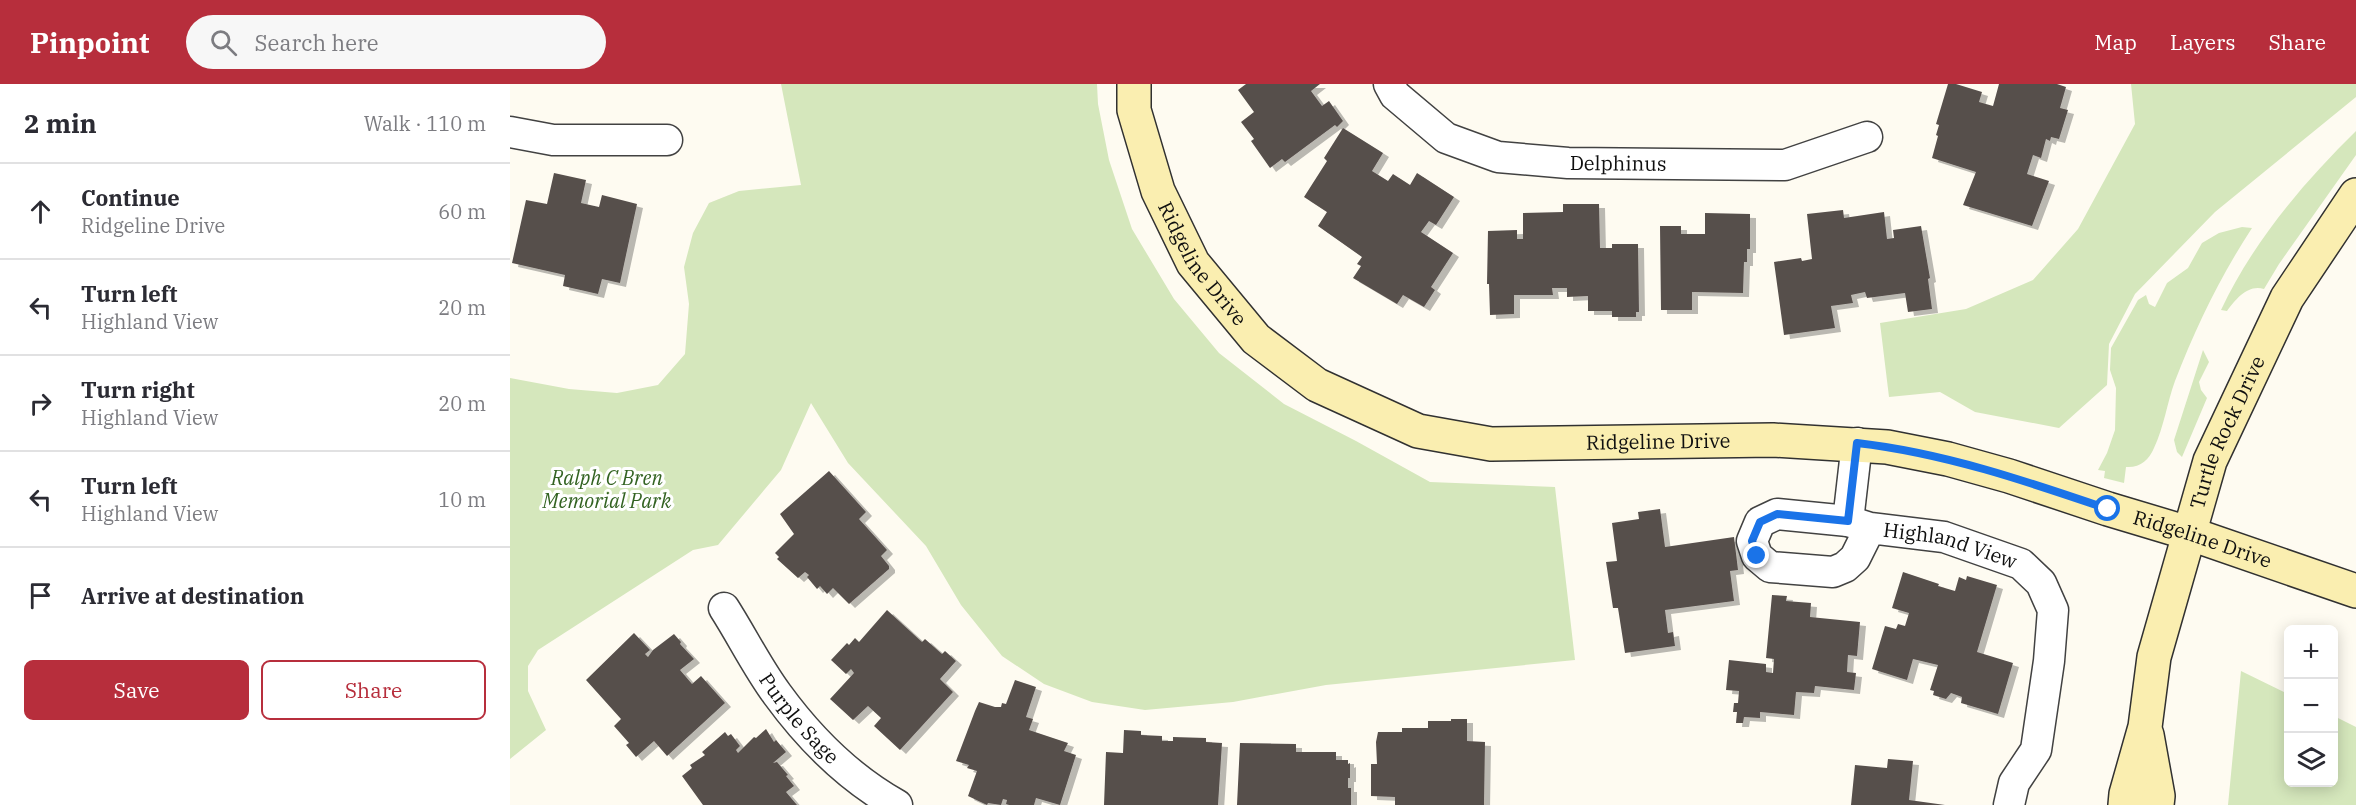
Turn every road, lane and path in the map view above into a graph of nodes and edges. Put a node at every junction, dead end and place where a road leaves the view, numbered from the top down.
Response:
1 (1134, 84) edge
2 (1389, 84) edge
3 (510, 132) edge
4 (1867, 137) dead end
5 (667, 140) dead end
6 (2356, 195) edge
7 (1857, 443) junction
8 (2188, 533) junction
9 (2356, 591) edge
10 (724, 608) dead end
11 (2145, 727) junction
12 (897, 805) edge
13 (2009, 805) edge
14 (2125, 805) edge
15 (2157, 805) edge

1 - 7 street, Ridgeline Drive
2 - 4 street, Delphinus
3 - 5 street
6 - 8 street, Turtle Rock Drive
7 - 8 street, Ridgeline Drive
7 - 13 street, Highland View
8 - 9 street, Ridgeline Drive
8 - 11 street, Turtle Rock Drive
10 - 12 street, Purple Sage
11 - 14 street, Turtle Rock Drive
11 - 15 street, Turtle Rock Drive

